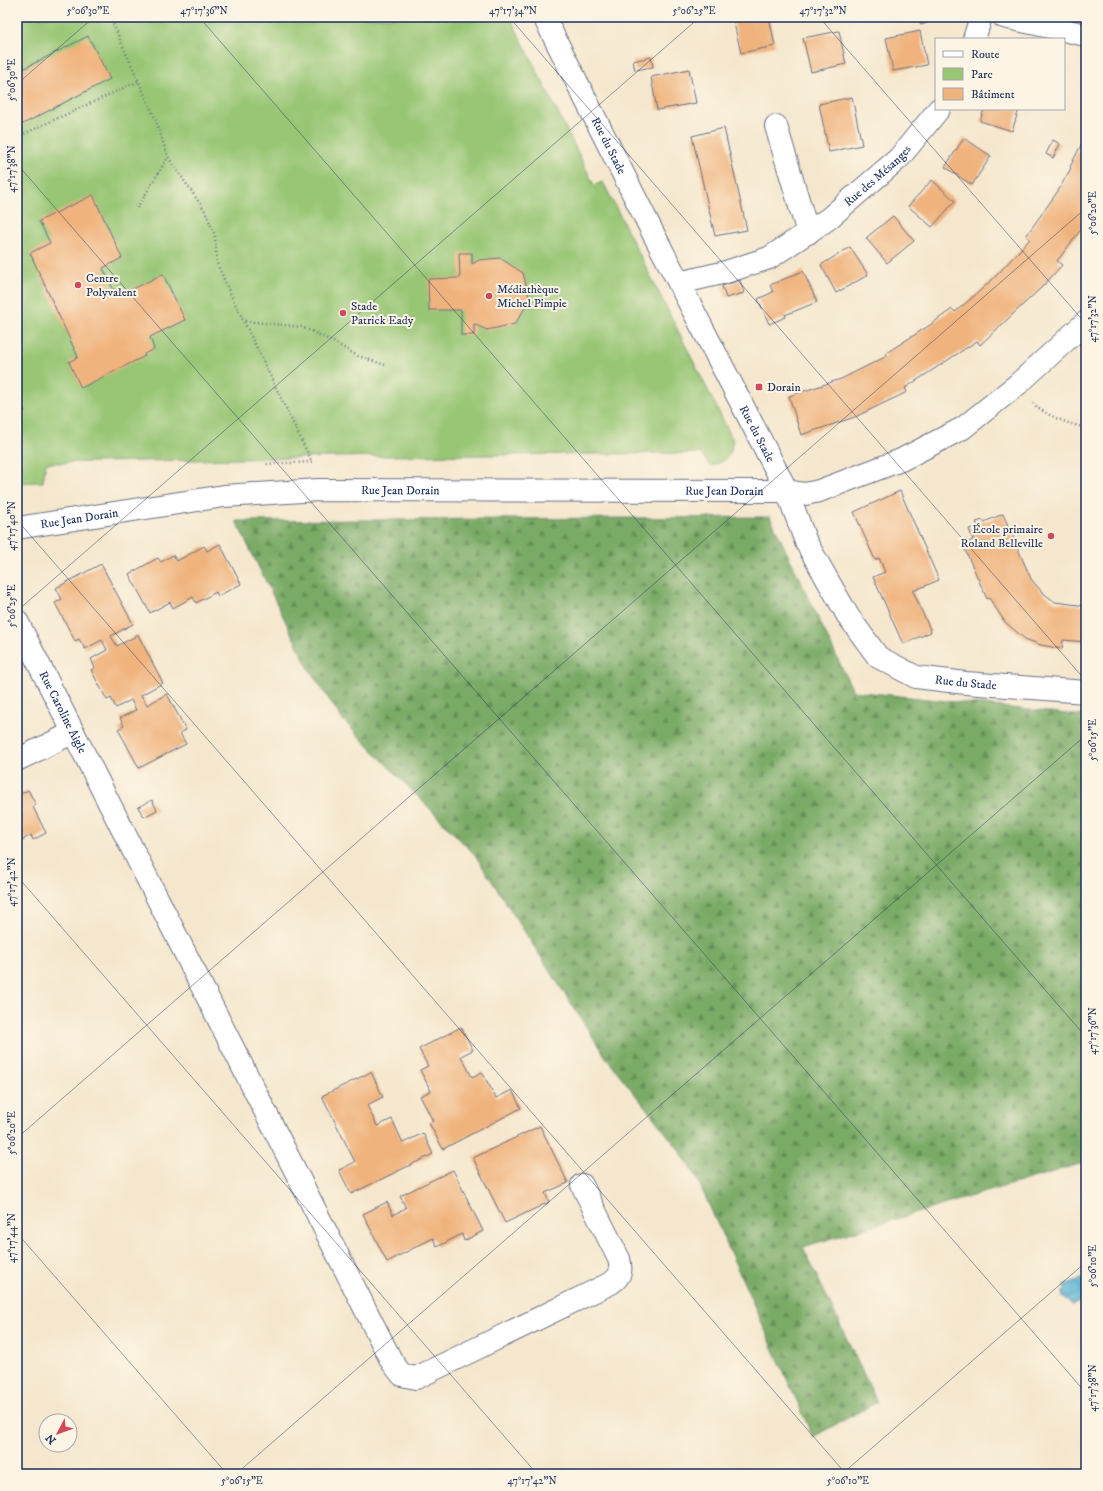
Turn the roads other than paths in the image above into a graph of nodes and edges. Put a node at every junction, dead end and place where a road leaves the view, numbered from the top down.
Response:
1 (544, 17) edge
2 (981, 17) edge
3 (1004, 17) edge
4 (1086, 35) edge
5 (974, 38) edge
6 (938, 110) edge
7 (776, 126) dead end
8 (808, 233) junction
9 (679, 283) junction
10 (1086, 322) edge
11 (787, 491) junction
12 (17, 528) edge
13 (17, 621) edge
14 (1086, 692) edge
15 (72, 733) junction
16 (17, 760) edge
17 (582, 1185) dead end

1 - 9 street, Rue du Stade
2 - 5 street
3 - 4 street
6 - 8 street, Rue des Mésanges
7 - 8 street
8 - 9 street, Rue des Mésanges
9 - 11 street, Rue du Stade
10 - 11 street, Rue Jean Dorain
11 - 12 street, Rue Jean Dorain
11 - 14 street, Rue du Stade
13 - 15 street, Rue Caroline Aigle
15 - 16 street
15 - 17 street, Rue Caroline Aigle

